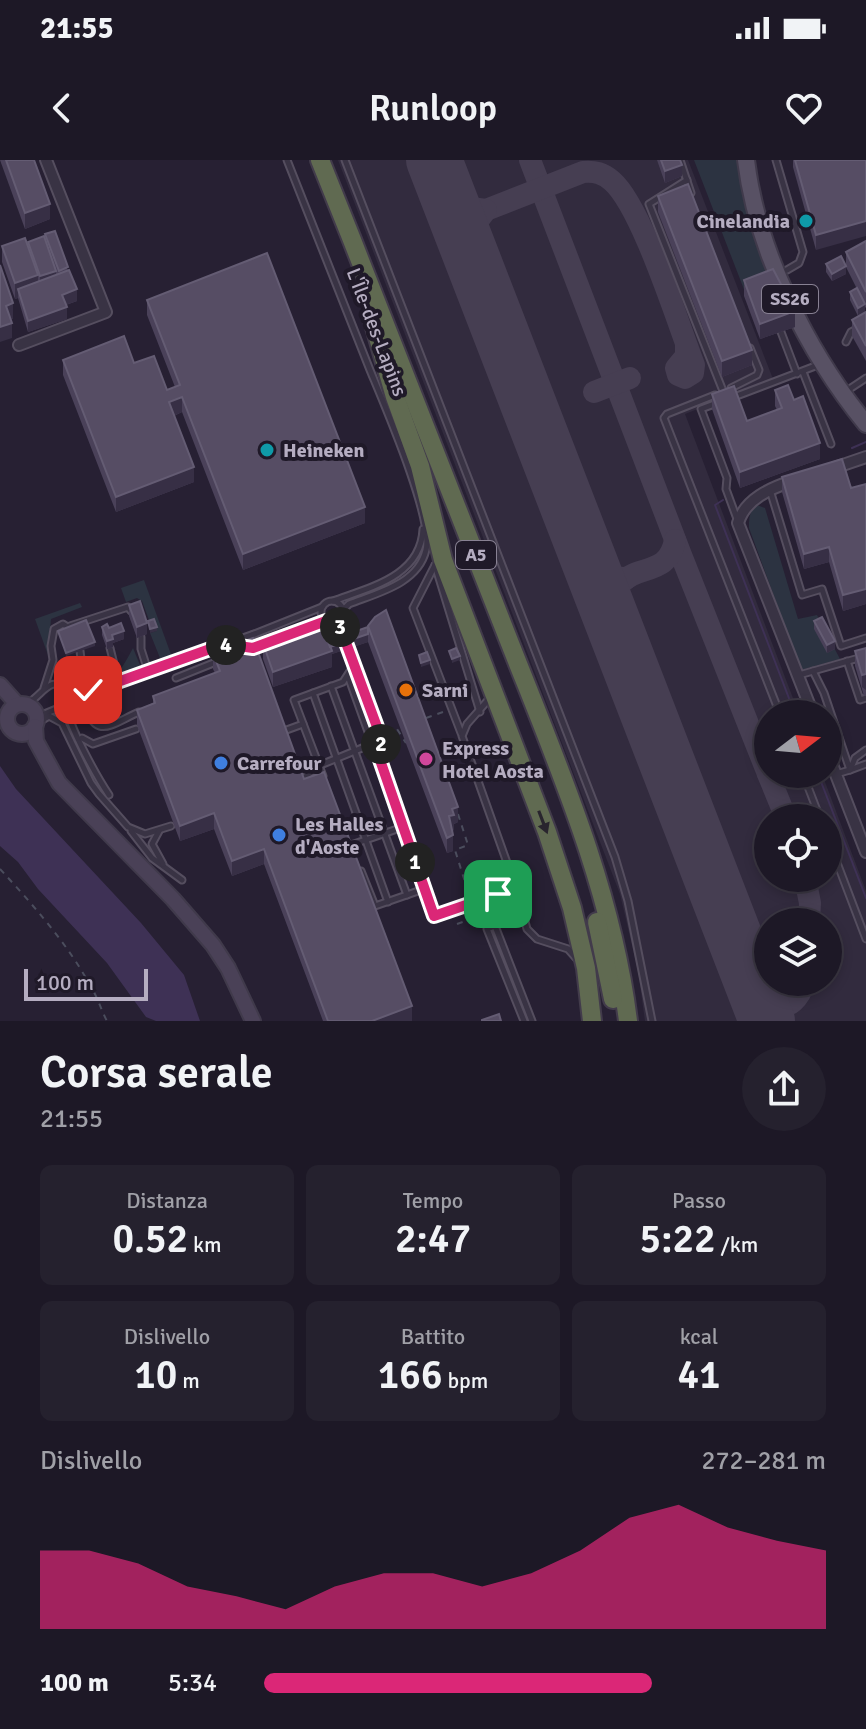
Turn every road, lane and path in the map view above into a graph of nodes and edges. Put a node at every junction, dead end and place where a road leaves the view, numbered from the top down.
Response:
1 (46, 160) edge
2 (287, 160) edge
3 (309, 160) edge
4 (320, 160) edge
5 (345, 160) edge
6 (680, 160) edge
7 (746, 160) edge
8 (754, 160) edge
9 (776, 160) edge
10 (687, 180) junction
11 (692, 197) edge
12 (787, 270) junction
13 (373, 320) junction
14 (866, 324) edge
15 (781, 332) dead end
16 (748, 341) edge
17 (846, 342) dead end
18 (19, 345) dead end
19 (823, 364) junction
20 (800, 373) junction
21 (866, 378) edge
22 (851, 388) junction
23 (723, 391) junction
24 (866, 407) edge
25 (866, 424) edge
26 (831, 444) dead end
27 (866, 457) edge
28 (823, 471) edge
29 (810, 476) edge
30 (770, 489) junction
31 (423, 520) junction
32 (738, 523) junction
33 (439, 544) junction
34 (435, 565) junction
35 (333, 601) junction
36 (322, 607) junction
37 (343, 610) junction
38 (134, 615) edge
39 (98, 617) junction
40 (326, 621) junction
41 (338, 621) junction
42 (101, 625) edge
43 (254, 634) junction
44 (291, 634) edge
45 (141, 637) dead end
46 (866, 638) edge
47 (224, 644) junction
48 (110, 648) edge
49 (80, 651) edge
50 (866, 656) edge
51 (847, 661) junction
52 (217, 662) edge
53 (354, 665) junction
54 (148, 671) junction
55 (485, 671) junction
56 (813, 671) junction
57 (348, 676) junction
58 (798, 676) junction
59 (176, 678) dead end
60 (71, 686) junction
61 (331, 686) junction
62 (0, 688) edge
63 (44, 689) junction
64 (98, 689) junction
65 (313, 693) junction
66 (366, 695) junction
67 (83, 696) junction
68 (866, 698) edge
69 (775, 700) edge
70 (807, 700) edge
71 (68, 703) junction
72 (18, 707) junction
73 (152, 707) edge
74 (361, 710) junction
75 (480, 712) junction
76 (454, 714) junction
77 (424, 719) edge
78 (303, 724) junction
79 (32, 725) junction
80 (136, 729) dead end
81 (391, 731) dead end
82 (76, 732) junction
83 (281, 732) edge
84 (462, 736) junction
85 (372, 738) junction
86 (406, 743) edge
87 (866, 750) edge
88 (355, 752) junction
89 (379, 757) junction
90 (336, 759) junction
91 (866, 764) edge
92 (318, 766) junction
93 (850, 770) junction
94 (842, 772) edge
95 (302, 780) edge
96 (330, 788) edge
97 (842, 788) edge
98 (109, 795) dead end
99 (454, 803) edge
100 (171, 826) dead end
101 (128, 827) junction
102 (403, 827) junction
103 (160, 830) junction
104 (346, 831) edge
105 (385, 833) junction
106 (365, 840) junction
107 (351, 845) junction
108 (865, 846) edge
109 (356, 857) edge
110 (0, 869) edge
111 (361, 869) edge
112 (169, 871) junction
113 (842, 876) edge
114 (182, 880) dead end
115 (516, 888) junction
116 (424, 889) junction
117 (407, 895) junction
118 (388, 902) junction
119 (471, 904) junction
120 (475, 918) junction
121 (457, 924) dead end
122 (489, 926) junction
123 (866, 939) edge
124 (617, 955) junction
125 (107, 1021) edge
126 (253, 1021) edge
127 (524, 1021) edge
128 (532, 1021) edge
129 (591, 1021) edge
130 (617, 1021) edge
131 (628, 1021) edge
132 (635, 1021) edge
133 (652, 1021) edge

1 - 18 street
2 - 31 lane, L'Île-des-Lapins
3 - 13 highway, A5
4 - 124 highway, A5
5 - 133 lane
6 - 10 lane
7 - 19 main road, SS26
8 - 12 main road, SS26
9 - 12 lane
10 - 11 lane
10 - 23 lane
12 - 22 main road, SS26
13 - 33 highway, A5
13 - 130 highway, A5
14 - 17 lane
15 - 20 lane
16 - 23 lane
19 - 20 lane
19 - 25 main road, SS26
20 - 26 lane
20 - 32 lane
21 - 22 lane
22 - 24 main road, SS26
23 - 69 lane
27 - 28 street
29 - 30 street
30 - 32 street
30 - 46 lane
31 - 35 lane
31 - 37 lane, L'Île-des-Lapins
32 - 58 street
33 - 34 lane
33 - 55 highway, A5
34 - 75 lane
34 - 76 lane
35 - 36 lane
35 - 37 lane
36 - 40 lane
36 - 43 lane
37 - 41 lane
38 - 39 lane
39 - 42 lane
39 - 63 lane
40 - 41 lane
40 - 44 lane
41 - 53 lane
43 - 47 lane
43 - 47 lane
45 - 54 lane
47 - 54 lane
48 - 60 lane
49 - 60 lane
50 - 51 lane
51 - 56 lane
51 - 68 lane
52 - 59 lane
53 - 57 lane
53 - 66 lane
54 - 64 lane
55 - 75 lane
55 -> 129 highway, A5
56 - 58 lane
56 - 93 lane
57 - 61 lane
57 - 74 lane
58 - 70 street
60 - 63 lane
60 - 64 lane
60 - 71 lane
61 - 65 lane
61 - 88 lane
62 - 72 street
63 - 72 lane
64 - 67 lane
65 - 78 lane
65 - 90 lane
66 - 74 lane
66 - 89 lane
67 - 71 lane
67 - 73 lane
71 - 79 lane
71 - 82 lane
72 - 79 street
72 - 79 street
74 - 85 lane
75 - 84 lane
76 - 77 path
76 - 84 lane
78 - 83 lane
78 - 92 lane
79 - 101 lane
79 - 126 street
80 - 82 lane
81 - 86 path
82 - 98 lane
84 - 115 lane
85 - 88 lane
85 - 89 lane
87 - 93 lane
88 - 90 lane
88 - 105 lane
89 - 102 lane
90 - 92 lane
90 - 106 lane
91 - 93 lane
92 - 95 lane
92 - 96 lane
93 - 94 lane
97 - 108 street
99 - 119 path
100 - 103 lane
101 - 103 lane
101 - 112 lane
102 - 105 lane
102 - 116 lane
103 - 112 lane
104 - 107 lane
105 - 106 lane
105 - 117 lane
106 - 107 lane
106 - 118 lane
107 - 109 lane
110 - 125 path
111 - 118 lane
112 - 114 lane
113 - 123 lane
115 - 119 lane
115 - 129 lane
116 - 117 lane
116 - 119 lane
117 - 118 lane
119 - 120 path
120 - 121 path
120 - 122 path
122 - 127 lane
122 - 128 lane
124 - 131 highway, A5
124 - 132 highway, A5

